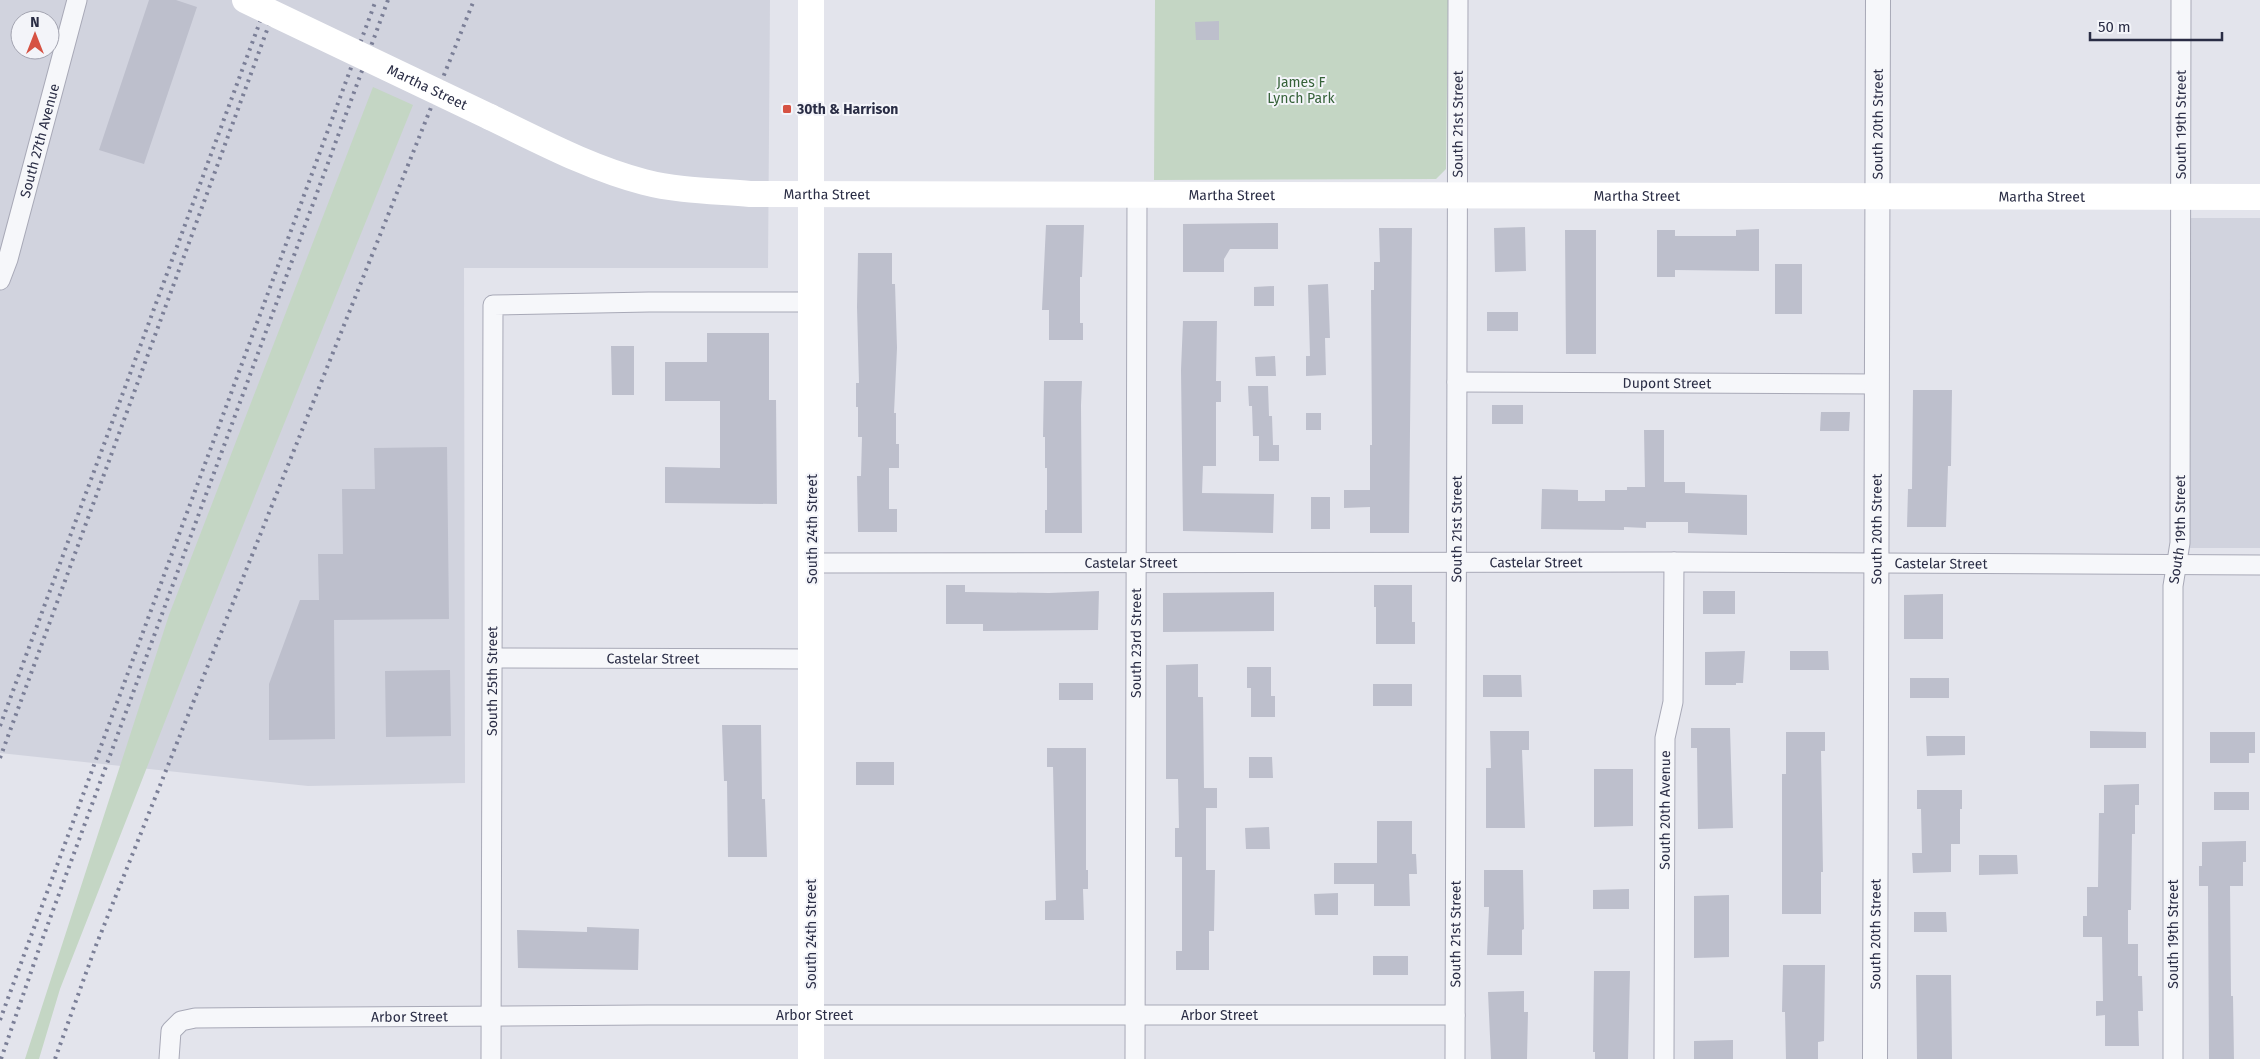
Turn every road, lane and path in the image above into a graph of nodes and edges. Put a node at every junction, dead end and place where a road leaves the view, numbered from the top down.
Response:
1 (77, 0) edge
2 (245, 0) edge
3 (811, 0) edge
4 (1458, 0) edge
5 (1878, 0) edge
6 (2181, 0) edge
7 (1137, 195) junction
8 (1458, 195) junction
9 (1877, 195) junction
10 (811, 196) junction
11 (2181, 196) junction
12 (2260, 197) edge
13 (0, 280) edge
14 (812, 302) junction
15 (1457, 382) junction
16 (1876, 384) junction
17 (1456, 562) junction
18 (1674, 562) junction
19 (812, 563) junction
20 (1136, 563) junction
21 (1876, 563) junction
22 (2176, 564) junction
23 (2260, 565) edge
24 (493, 658) junction
25 (812, 659) junction
26 (811, 1015) junction
27 (1135, 1015) junction
28 (1455, 1015) junction
29 (491, 1016) junction
30 (169, 1059) edge
31 (491, 1059) edge
32 (811, 1059) edge
33 (1135, 1059) edge
34 (1455, 1059) edge
35 (1664, 1059) edge
36 (1876, 1059) edge
37 (2172, 1059) edge

1 - 13 street, South 27th Avenue
2 - 10 main road, Martha Street, bridge
3 - 10 main road, South 24th Street
4 - 8 street, South 21st Street
5 - 9 street, South 20th Street
6 - 11 street, South 19th Street
7 - 8 main road, Martha Street
7 - 10 main road, Martha Street
7 - 20 street, South 23rd Street
8 - 9 main road, Martha Street
8 - 15 street, South 21st Street
9 - 11 main road, Martha Street
9 - 16 street, South 20th Street
10 - 14 main road, South 24th Street
11 - 12 main road, Martha Street
11 - 22 street, South 19th Street
14 - 19 main road, South 24th Street
14 - 24 street, South 25th Street
15 - 16 street, Dupont Street
15 - 17 street, South 21st Street
16 - 21 street, South 20th Street
17 - 18 street, Castelar Street
17 - 20 street, Castelar Street
17 - 28 street, South 21st Street
18 - 21 street, Castelar Street
18 - 35 street, South 20th Avenue
19 - 20 street, Castelar Street
19 - 25 main road, South 24th Street
20 - 27 street, South 23rd Street
21 - 22 street, Castelar Street
21 - 36 street, South 20th Street
22 - 23 street, Castelar Street
22 - 37 street, South 19th Street
24 - 25 street, Castelar Street
24 - 29 street, South 25th Street
25 - 26 main road, South 24th Street
26 - 27 street, Arbor Street
26 - 29 street, Arbor Street
26 - 32 main road, South 24th Street
27 - 28 street, Arbor Street
27 - 33 street, South 23rd Street
28 - 34 street, South 21st Street
29 - 30 street, Arbor Street
29 - 31 street, South 25th Street

